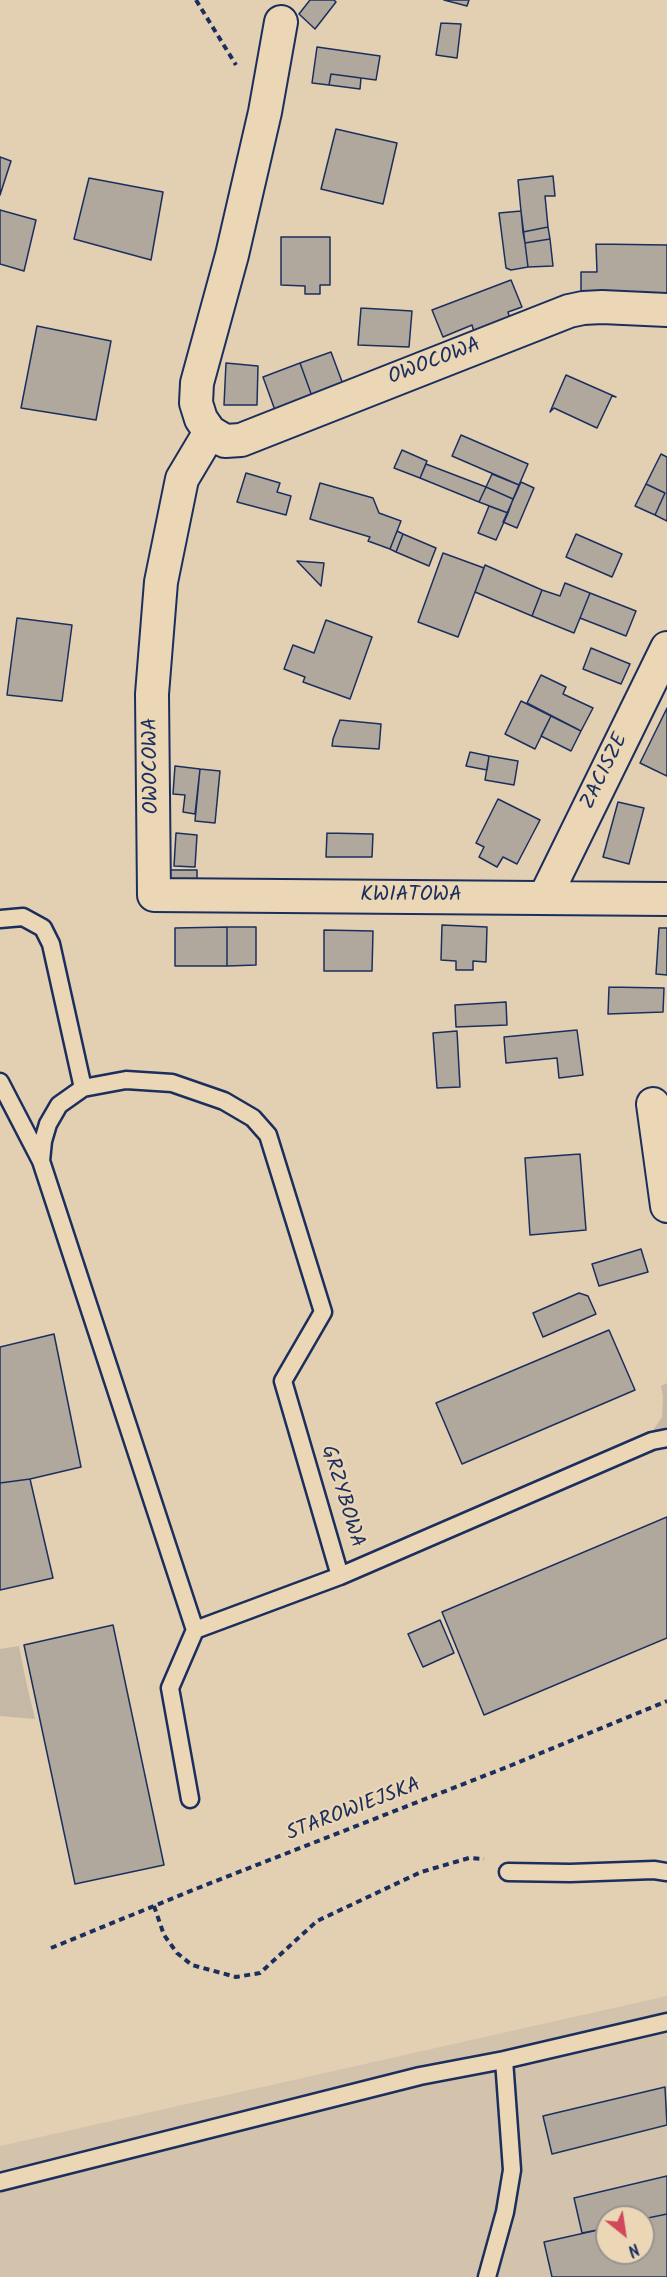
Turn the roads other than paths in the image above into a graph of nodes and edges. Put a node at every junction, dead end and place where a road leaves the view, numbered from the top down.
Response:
1 (281, 22) dead end
2 (667, 310) edge
3 (210, 432) junction
4 (667, 648) edge
5 (154, 895) joint
6 (545, 897) junction
7 (667, 899) edge
8 (0, 919) edge
9 (0, 1082) edge
10 (84, 1088) junction
11 (653, 1104) dead end
12 (41, 1161) junction
13 (667, 1206) edge
14 (667, 1438) edge
15 (340, 1576) junction
16 (195, 1630) junction
17 (190, 1799) dead end
18 (508, 1872) road end
19 (667, 1872) edge
20 (667, 2022) edge
21 (504, 2060) junction
22 (0, 2182) edge
23 (487, 2277) edge

1 - 3 street
2 - 3 street, OWOCOWA
3 - 5 street, OWOCOWA
4 - 6 street, ZACISZE
5 - 6 street, KWIATOWA
6 - 7 street, KWIATOWA
8 - 10 lane
9 - 12 lane
10 - 12 lane
10 - 15 lane, GRZYBOWA
11 - 13 street
12 - 16 lane
14 - 15 lane, GRZYBOWA
15 - 16 lane
16 - 17 lane
18 - 19 lane
20 - 21 lane
21 - 22 lane
21 - 23 lane

